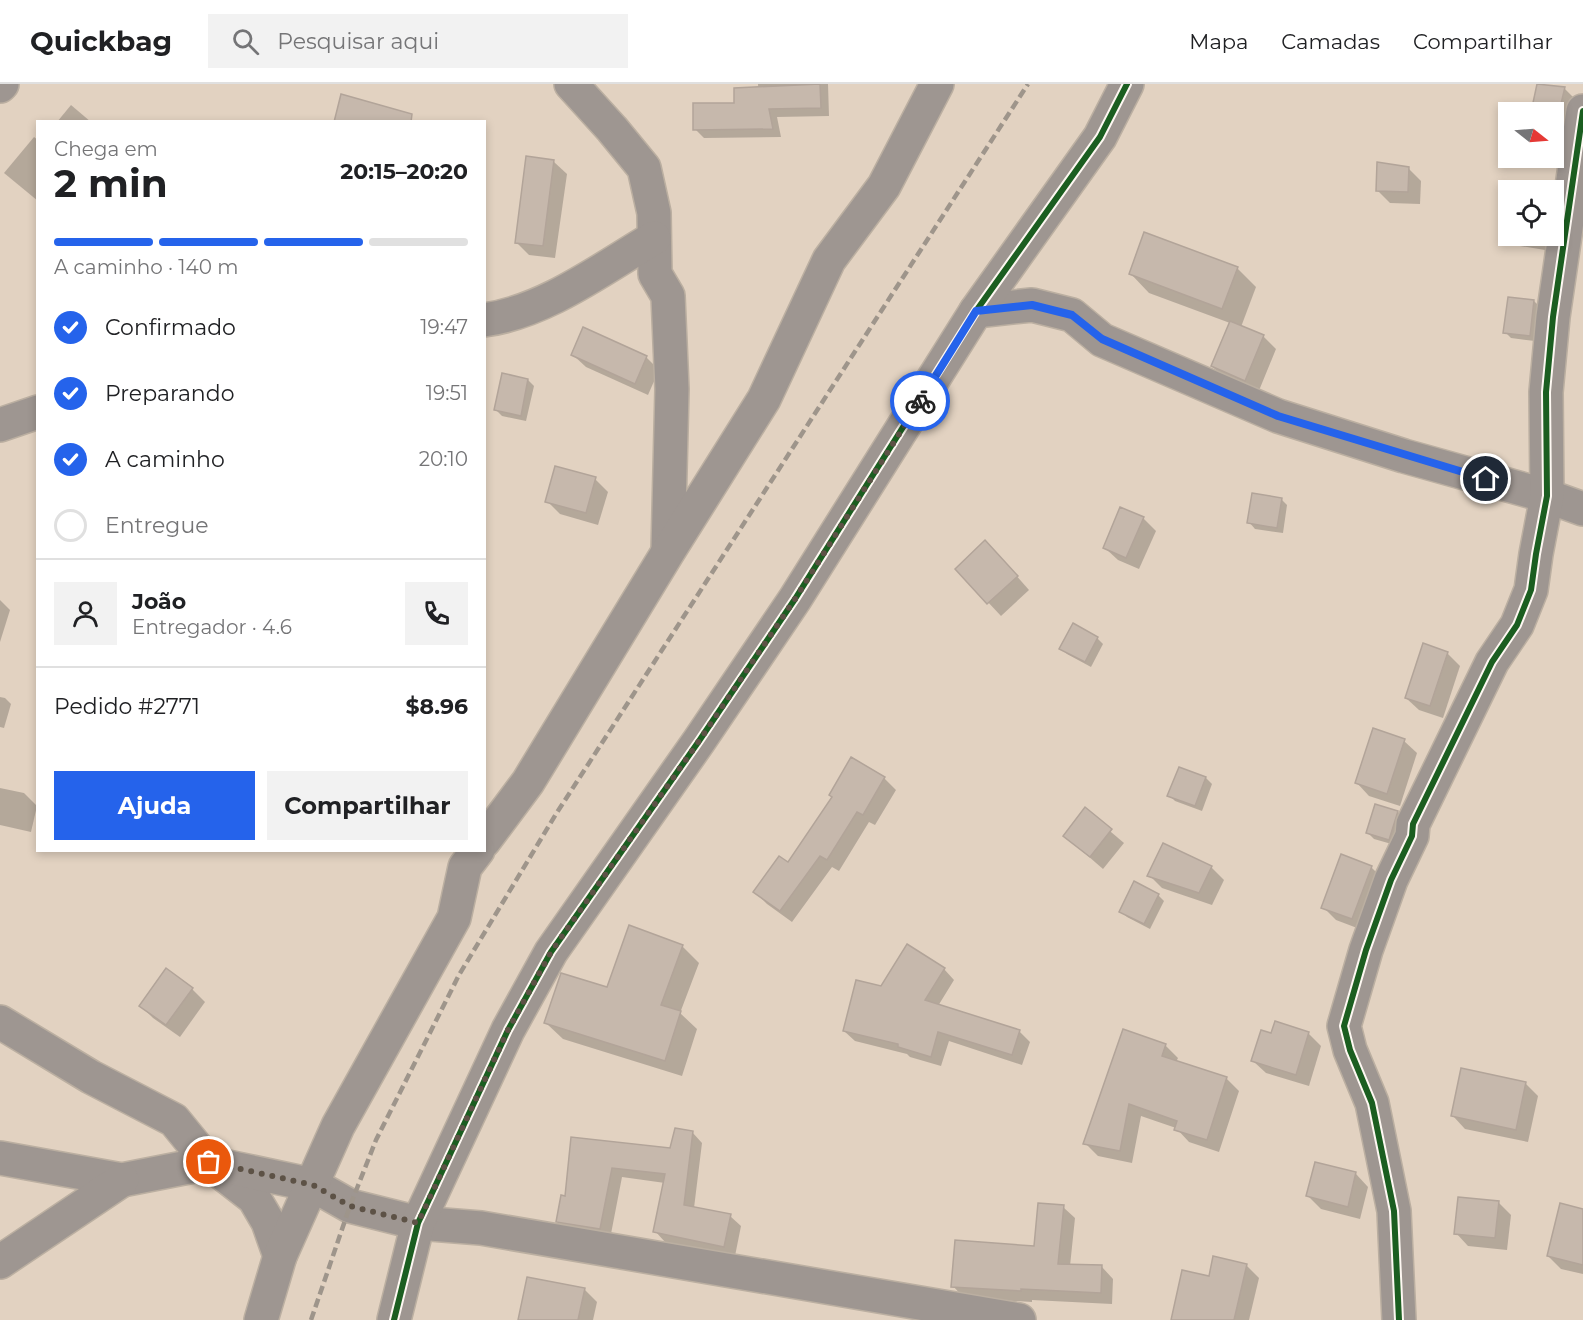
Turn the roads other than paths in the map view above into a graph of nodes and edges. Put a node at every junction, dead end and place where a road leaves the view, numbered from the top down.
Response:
1 (571, 84) edge
2 (937, 84) edge
3 (1127, 84) edge
4 (1583, 111) edge
5 (654, 238) junction
6 (976, 311) junction
7 (486, 320) edge
8 (36, 413) edge
9 (0, 425) edge
10 (1547, 496) junction
11 (1583, 509) edge
12 (668, 552) junction
13 (486, 838) edge
14 (476, 852) edge
15 (0, 1022) edge
16 (0, 1158) edge
17 (209, 1162) junction
18 (122, 1180) junction
19 (313, 1185) junction
20 (418, 1223) junction
21 (280, 1256) junction
22 (0, 1262) edge
23 (866, 1307) edge
24 (261, 1320) edge
25 (394, 1320) edge
26 (1019, 1320) edge
27 (1400, 1320) edge

1 - 5 street
2 - 12 street
3 - 6 street
4 - 10 street
5 - 7 street
5 - 12 street
6 - 10 street
6 - 20 street
8 - 9 street
10 - 11 street
10 - 27 street
12 - 13 street
14 - 19 street
15 - 17 street
16 - 18 street
17 - 18 street
17 - 19 street
17 - 21 street
18 - 22 street
19 - 20 street
19 - 21 street
20 - 23 street
20 - 25 street
21 - 24 street
23 - 26 street

